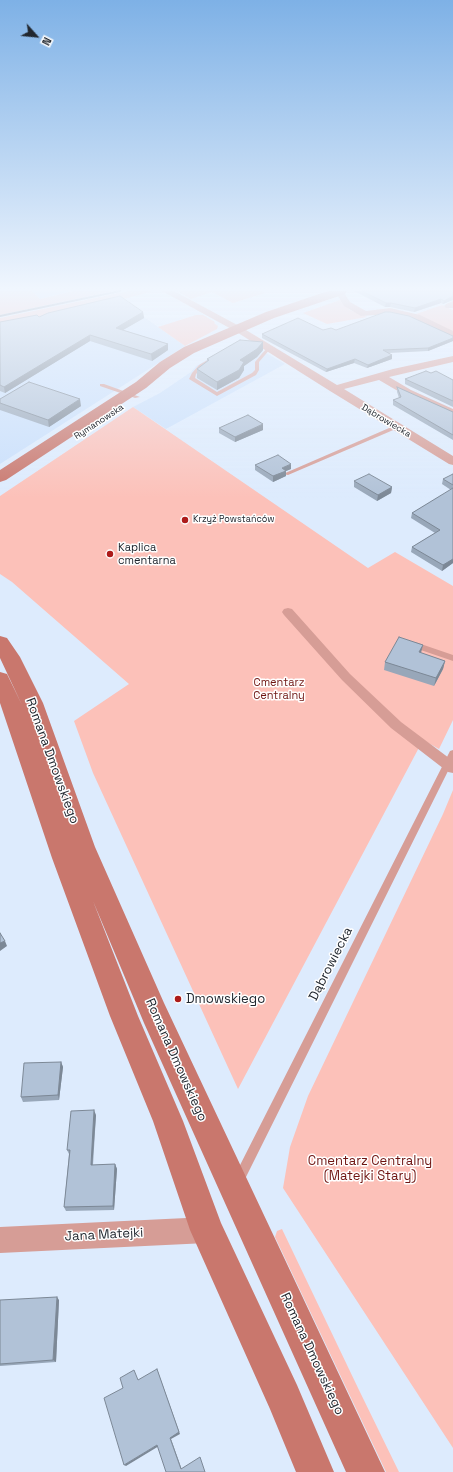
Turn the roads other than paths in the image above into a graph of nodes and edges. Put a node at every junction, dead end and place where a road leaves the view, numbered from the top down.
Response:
1 (173, 360) edge
2 (212, 360) edge
3 (259, 360) edge
4 (288, 360) edge
5 (450, 360) edge
6 (380, 376) junction
7 (102, 385) dead end
8 (334, 389) junction
9 (133, 395) junction
10 (453, 413) edge
11 (396, 427) junction
12 (453, 461) edge
13 (286, 474) edge
14 (0, 476) edge
15 (0, 486) edge
16 (288, 612) dead end
17 (0, 643) edge
18 (411, 644) edge
19 (453, 658) edge
20 (0, 679) edge
21 (451, 762) edge
22 (234, 1189) junction
23 (207, 1230) junction
24 (0, 1240) edge
25 (315, 1472) edge
26 (366, 1472) edge

1 - 9 main road, Rymanowska
2 - 3 lane
4 - 8 street, Dąbrowiecka
5 - 6 street
6 - 8 street
6 - 10 street
7 - 9 lane
8 - 11 street, Dąbrowiecka
9 - 14 main road, Rymanowska
9 - 15 main road, Rymanowska
11 - 12 street, Dąbrowiecka
11 - 13 lane
16 - 21 street
17 - 22 main road, Romana Dmowskiego
18 - 19 lane
20 - 23 main road, Romana Dmowskiego
21 - 22 lane, Dąbrowiecka
22 - 26 main road, Romana Dmowskiego
23 - 24 street, Jana Matejki
23 - 25 main road, Romana Dmowskiego

